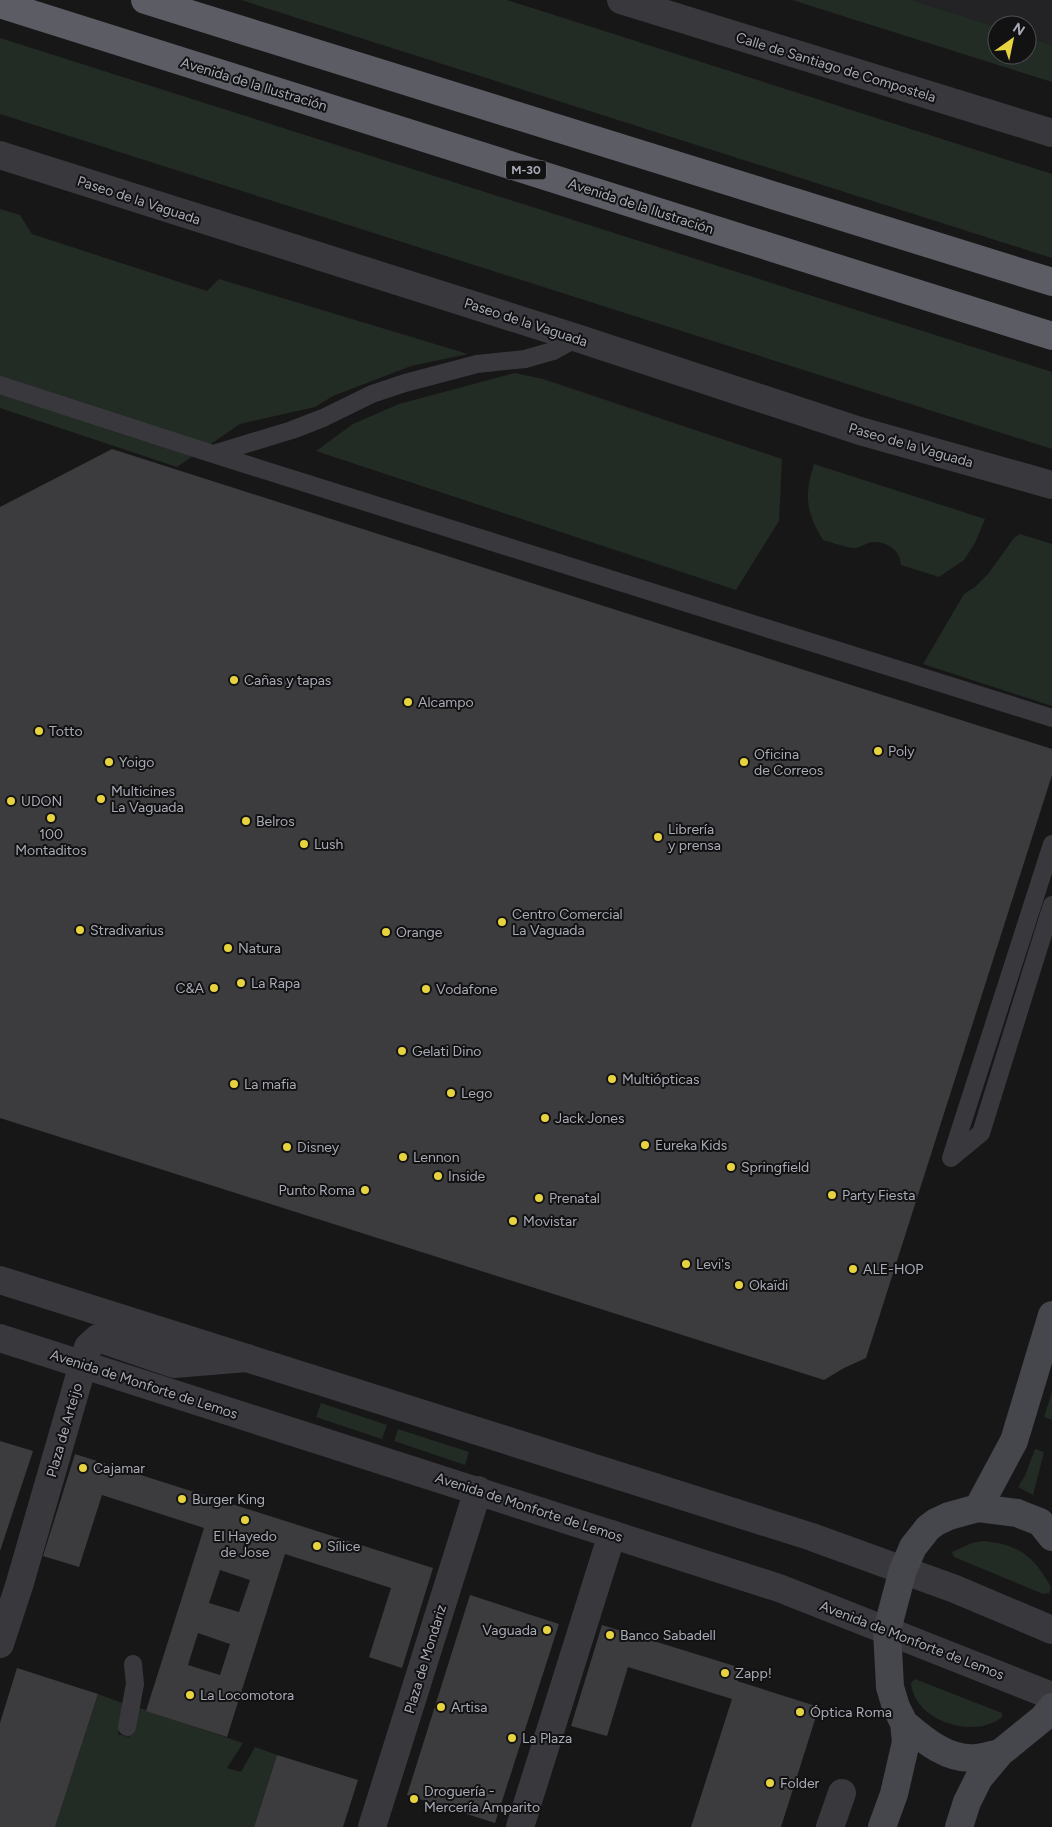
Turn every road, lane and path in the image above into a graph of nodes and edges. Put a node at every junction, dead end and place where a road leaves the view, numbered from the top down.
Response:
1 (145, 0) edge
2 (621, 0) edge
3 (0, 4) edge
4 (1052, 133) edge
5 (0, 155) edge
6 (1052, 282) edge
7 (1052, 336) edge
8 (577, 338) junction
9 (0, 385) edge
10 (213, 454) junction
11 (1052, 485) edge
12 (1052, 718) edge
13 (1052, 844) edge
14 (1052, 906) edge
15 (0, 1280) edge
16 (1052, 1315) edge
17 (0, 1338) edge
18 (247, 1358) junction
19 (83, 1364) junction
20 (478, 1490) junction
21 (978, 1508) junction
22 (612, 1534) junction
23 (1052, 1537) edge
24 (903, 1570) junction
25 (887, 1630) junction
26 (1052, 1630) edge
27 (0, 1644) edge
28 (133, 1664) dead end
29 (1052, 1696) edge
30 (1052, 1707) edge
31 (904, 1723) junction
32 (127, 1727) dead end
33 (1000, 1753) junction
34 (842, 1793) dead end
35 (372, 1827) edge
36 (520, 1827) edge
37 (830, 1827) edge
38 (882, 1827) edge
39 (958, 1827) edge

1 - 6 highway
2 - 4 street, Calle de Santiago de Compostela
3 - 7 highway, Avenida de la Ilustración / M-30
5 - 8 street, Paseo de la Vaguada
8 - 10 lane
8 - 11 street, Paseo de la Vaguada
9 - 10 lane
10 - 12 lane
13 - 14 lane
15 - 18 street
16 - 21 main road
17 - 19 street, Avenida de Monforte de Lemos
18 - 19 street, Plaza de Arteijo
18 - 24 street
19 - 20 street, Avenida de Monforte de Lemos
19 - 27 street, Plaza de Arteijo
20 - 22 street, Avenida de Monforte de Lemos
20 - 35 street, Plaza de Mondariz
21 - 23 main road
21 - 24 main road
22 - 25 street, Avenida de Monforte de Lemos
22 - 36 street
24 - 25 main road
24 - 26 street
25 - 29 street, Avenida de Monforte de Lemos
25 - 31 main road
28 - 32 lane
30 - 33 main road
31 - 33 main road
31 - 38 main road
33 - 39 main road
34 - 37 street

